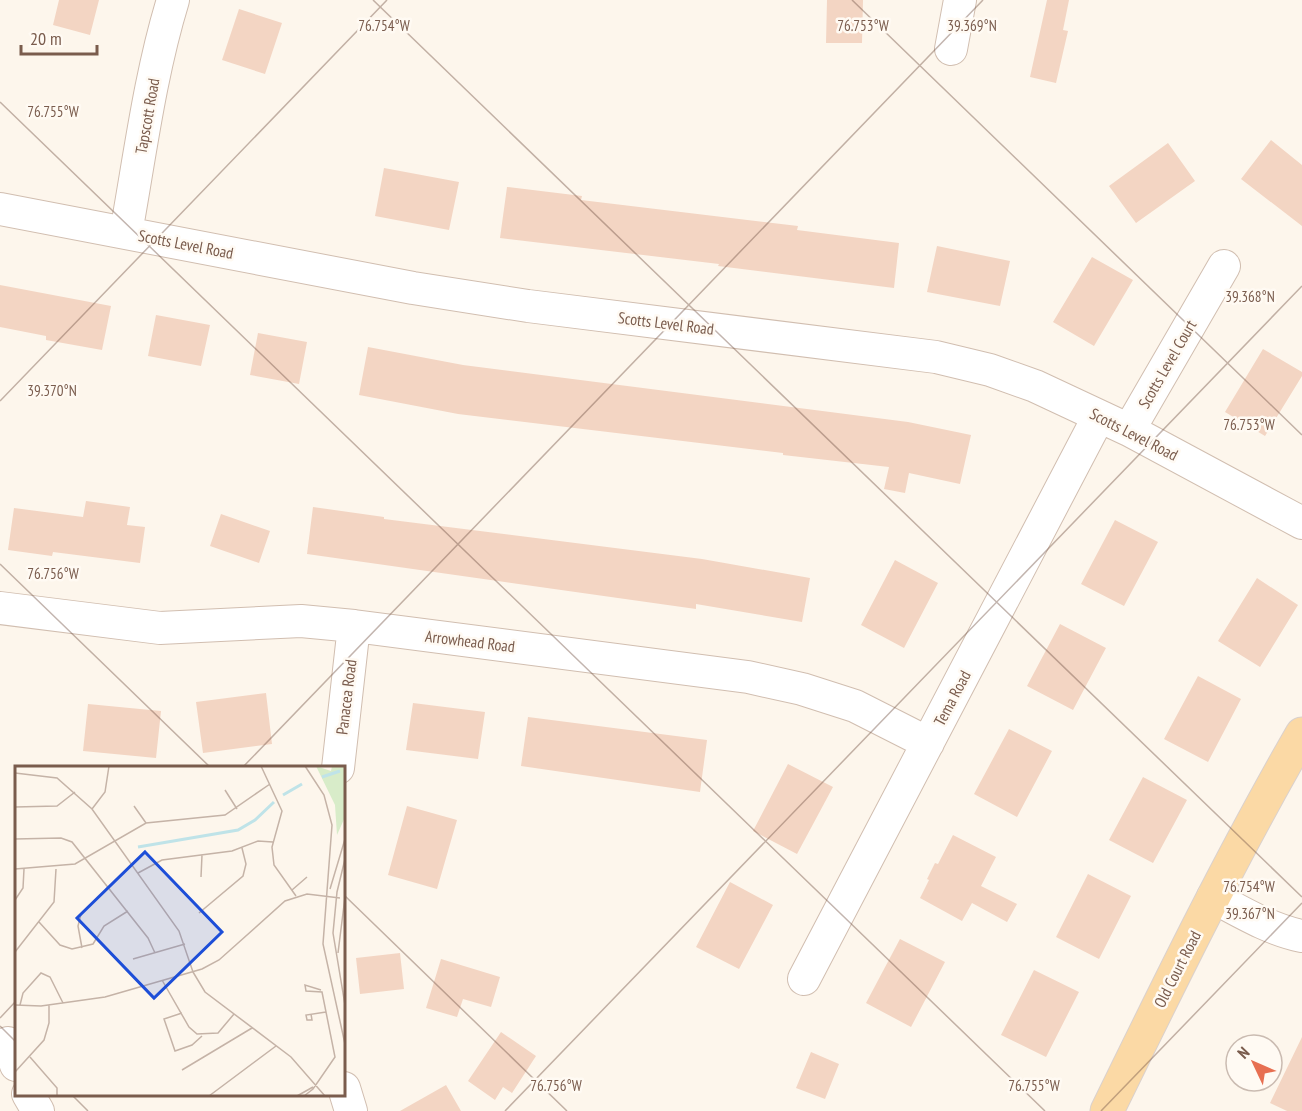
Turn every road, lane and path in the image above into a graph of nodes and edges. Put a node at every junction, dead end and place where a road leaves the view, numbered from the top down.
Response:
1 (173, 0) edge
2 (960, 0) edge
3 (951, 49) dead end
4 (0, 209) edge
5 (126, 232) junction
6 (1224, 266) dead end
7 (1100, 416) junction
8 (1129, 430) junction
9 (1302, 523) edge
10 (0, 608) edge
11 (354, 626) junction
12 (1302, 734) edge
13 (928, 743) junction
14 (338, 766) edge
15 (1213, 897) junction
16 (1302, 936) edge
17 (804, 979) dead end
18 (345, 1091) edge
19 (29, 1096) edge
20 (38, 1111) edge
21 (351, 1111) edge
22 (1107, 1111) edge

1 - 5 street, Tapscott Road
2 - 3 street
4 - 5 street, Scotts Level Road
5 - 7 street, Scotts Level Road
6 - 8 street, Scotts Level Court
7 - 8 street, Scotts Level Road
7 - 13 street, Tema Road
8 - 9 street, Scotts Level Road
10 - 11 street, Arrowhead Road
11 - 13 street, Arrowhead Road
11 - 14 street, Panacea Road
12 - 15 main road, Old Court Road
13 - 17 street, Tema Road
15 - 16 street
15 - 22 main road, Old Court Road
18 - 21 street
19 - 20 street

